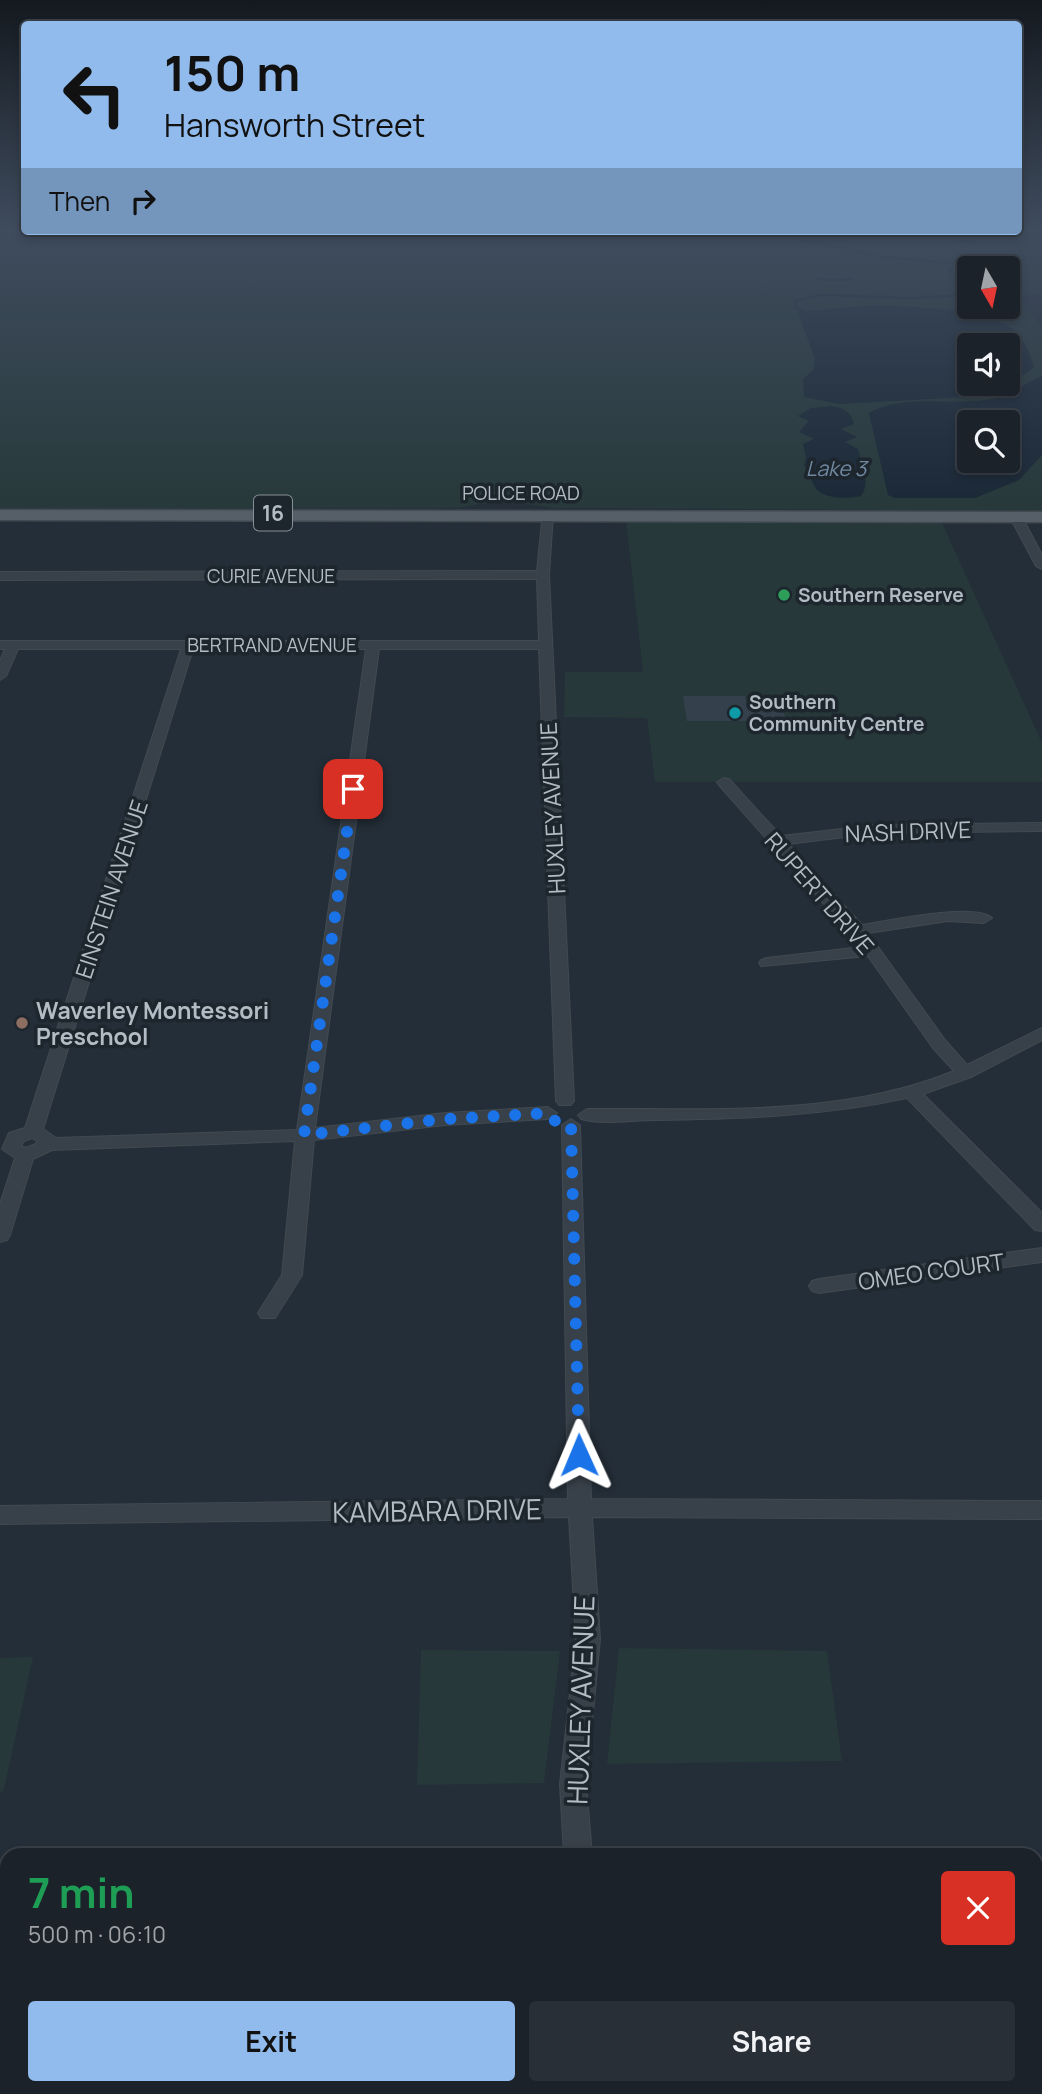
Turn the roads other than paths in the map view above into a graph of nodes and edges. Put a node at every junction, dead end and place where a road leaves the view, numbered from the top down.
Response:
1 (0, 514) edge
2 (547, 514) junction
3 (1016, 517) junction
4 (1042, 517) edge
5 (1042, 566) edge
6 (543, 575) junction
7 (0, 576) edge
8 (6, 645) edge
9 (373, 645) junction
10 (545, 645) junction
11 (188, 646) junction
12 (0, 676) edge
13 (724, 782) dead end
14 (1042, 827) edge
15 (775, 841) junction
16 (984, 918) dead end
17 (859, 930) junction
18 (871, 951) junction
19 (767, 962) dead end
20 (1042, 1033) edge
21 (965, 1073) junction
22 (911, 1091) junction
23 (565, 1101) junction
24 (548, 1113) junction
25 (579, 1120) junction
26 (304, 1135) junction
27 (40, 1138) junction
28 (12, 1148) edge
29 (1042, 1225) edge
30 (0, 1234) edge
31 (1042, 1255) edge
32 (819, 1286) dead end
33 (268, 1313) dead end
34 (580, 1508) junction
35 (1042, 1510) edge
36 (0, 1516) edge
37 (578, 1848) edge

1 - 2 main road, POLICE ROAD / 16
2 - 3 main road, POLICE ROAD / 16
2 - 6 street, HUXLEY AVENUE
3 - 4 main road, POLICE ROAD / 16
3 - 5 street
6 - 7 street, CURIE AVENUE
6 - 10 street, HUXLEY AVENUE
8 - 11 street, BERTRAND AVENUE
8 - 12 street
9 - 10 street, BERTRAND AVENUE
9 - 11 street, BERTRAND AVENUE
9 - 26 street
10 - 23 street, HUXLEY AVENUE
11 - 27 street, EINSTEIN AVENUE
13 - 15 street, RUPERT DRIVE
14 - 15 street, NASH DRIVE
15 - 17 street, RUPERT DRIVE
16 - 17 street
17 - 18 street, RUPERT DRIVE
18 - 19 street
18 - 21 street, RUPERT DRIVE
20 - 21 street
21 - 22 street
22 - 25 street
22 - 29 street
23 - 24 street
23 - 25 street
24 - 25 street
24 - 26 street
25 - 34 street, HUXLEY AVENUE
26 - 27 street
26 - 33 street
27 - 28 street
28 - 30 street
31 - 32 street, OMEO COURT
34 - 35 street, KAMBARA DRIVE
34 - 36 street, KAMBARA DRIVE
34 - 37 street, HUXLEY AVENUE

